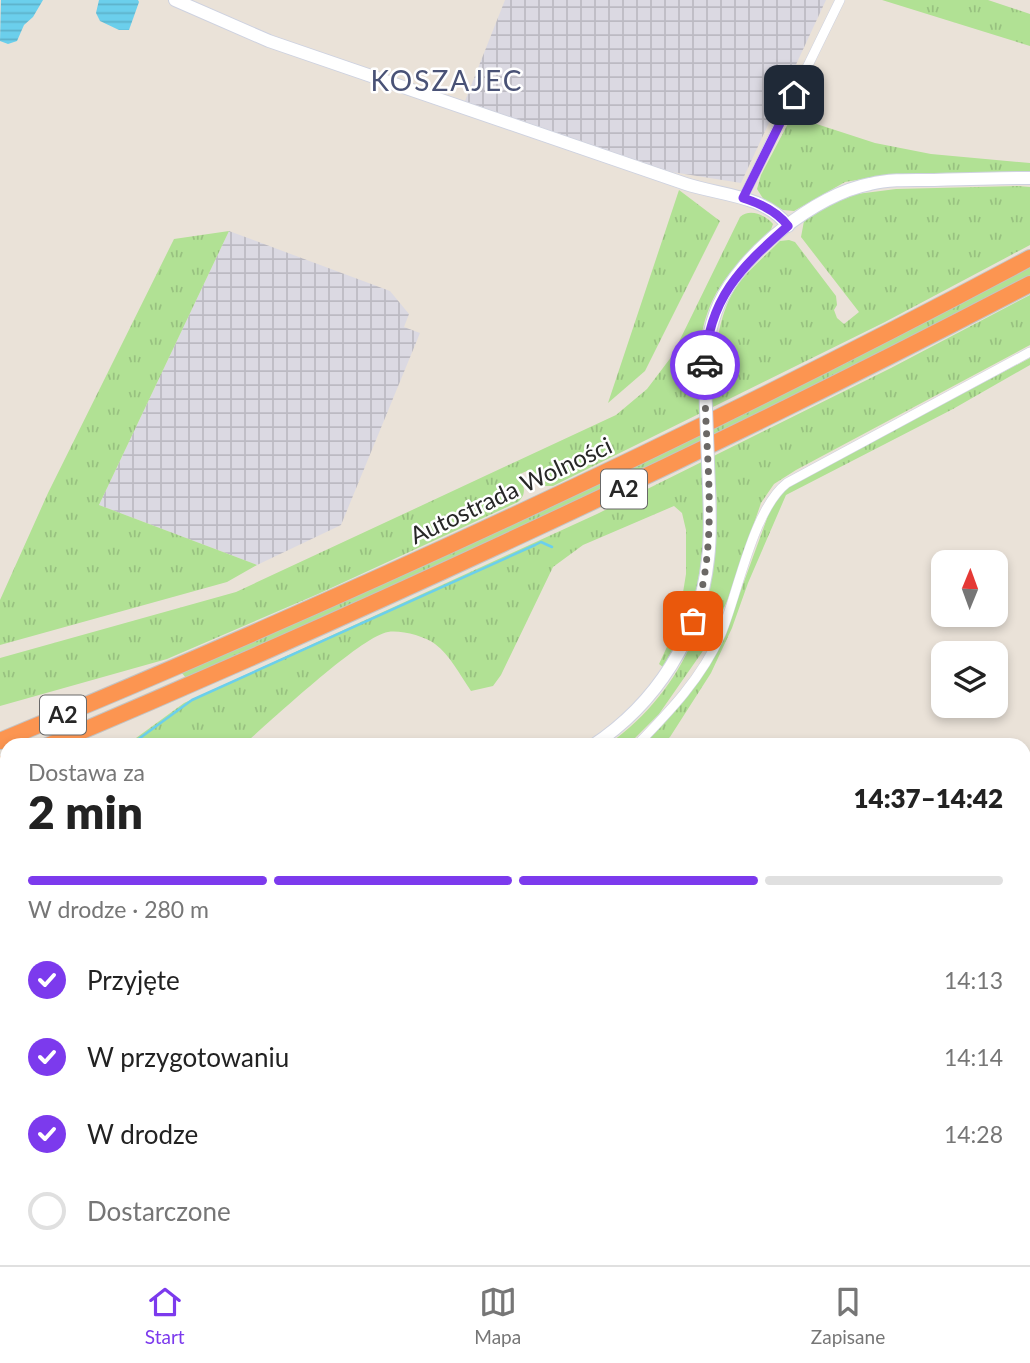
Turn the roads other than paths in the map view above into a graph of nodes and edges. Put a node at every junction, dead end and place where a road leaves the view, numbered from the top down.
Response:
1 (175, 0) edge
2 (840, 0) edge
3 (1030, 177) edge
4 (743, 198) junction
5 (788, 226) junction
6 (1030, 258) edge
7 (1030, 284) edge
8 (1030, 352) edge
9 (7, 738) edge
10 (66, 738) edge
11 (603, 738) edge
12 (644, 738) edge

1 - 4 street
2 - 4 street
3 - 5 street
4 - 5 street
5 - 11 street, bridge
6 - 9 highway, Autostrada Wolności / A2
7 - 10 highway, Autostrada Wolności / A2
8 - 12 street

